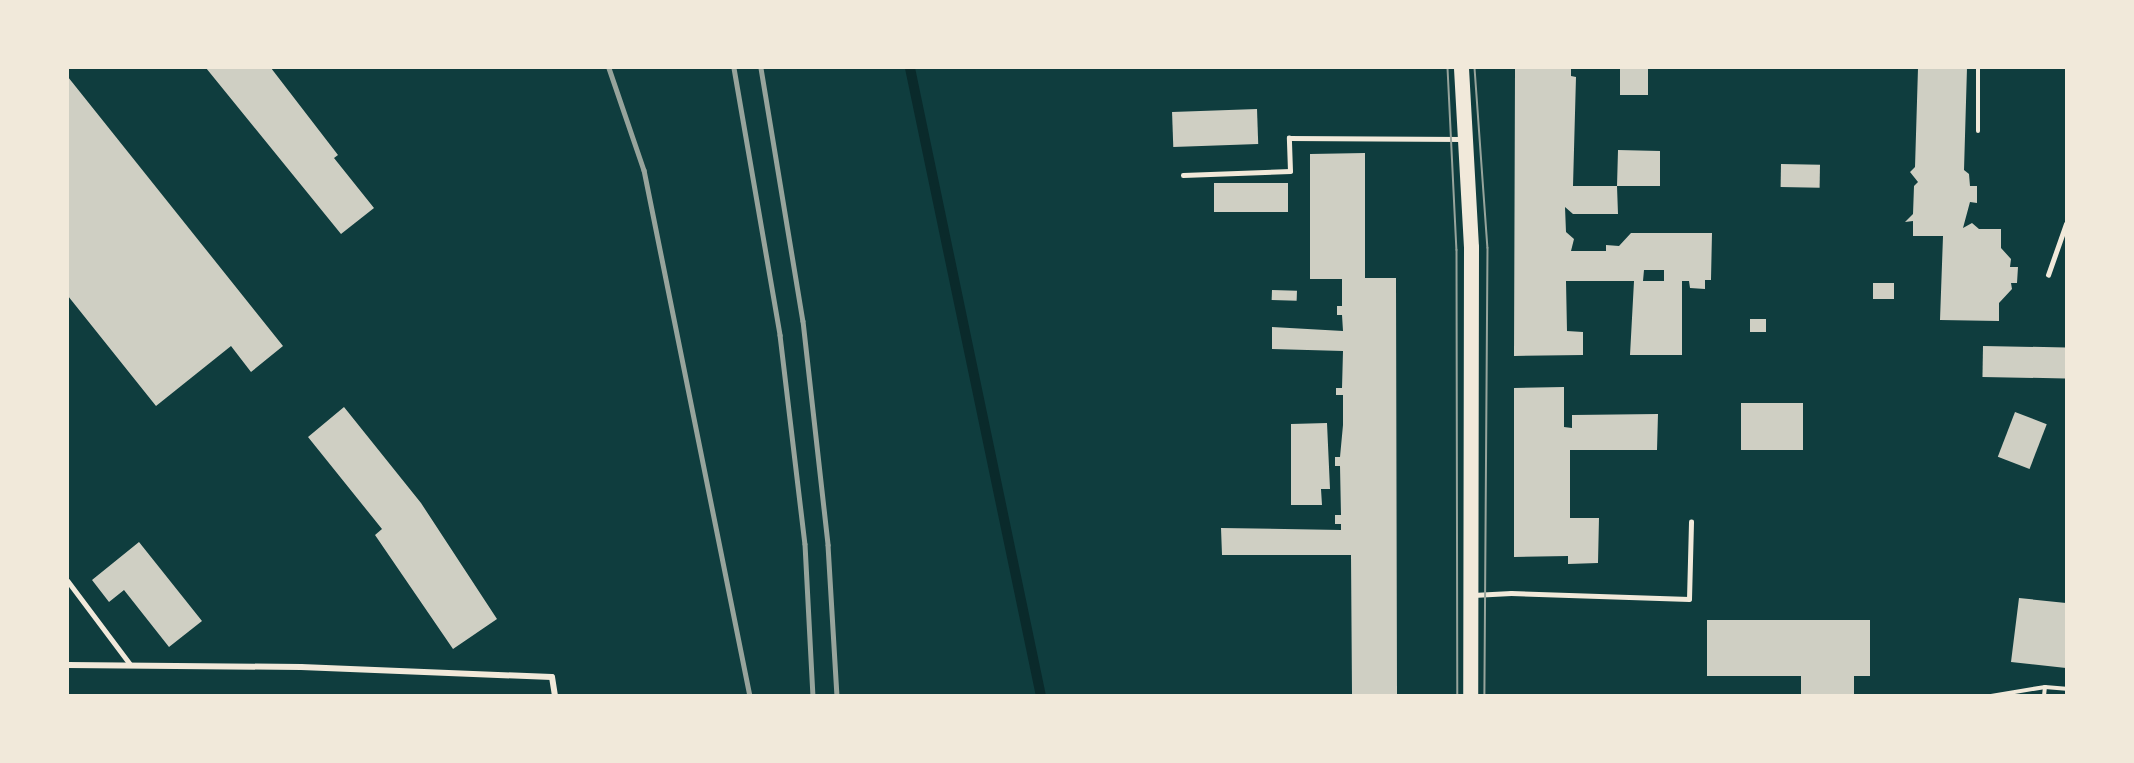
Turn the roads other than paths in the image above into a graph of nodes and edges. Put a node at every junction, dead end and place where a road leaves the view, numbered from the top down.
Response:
1 (1461, 68) edge
2 (1465, 139) junction
3 (1183, 175) dead end
4 (2067, 224) edge
5 (2048, 275) dead end
6 (1691, 522) dead end
7 (68, 581) edge
8 (1469, 596) junction
9 (130, 664) junction
10 (68, 665) edge
11 (555, 696) edge
12 (1470, 696) edge

1 - 2 main road
2 - 3 lane
2 - 8 main road
4 - 5 lane
6 - 8 lane
7 - 9 lane
8 - 12 main road
9 - 10 street
9 - 11 street

